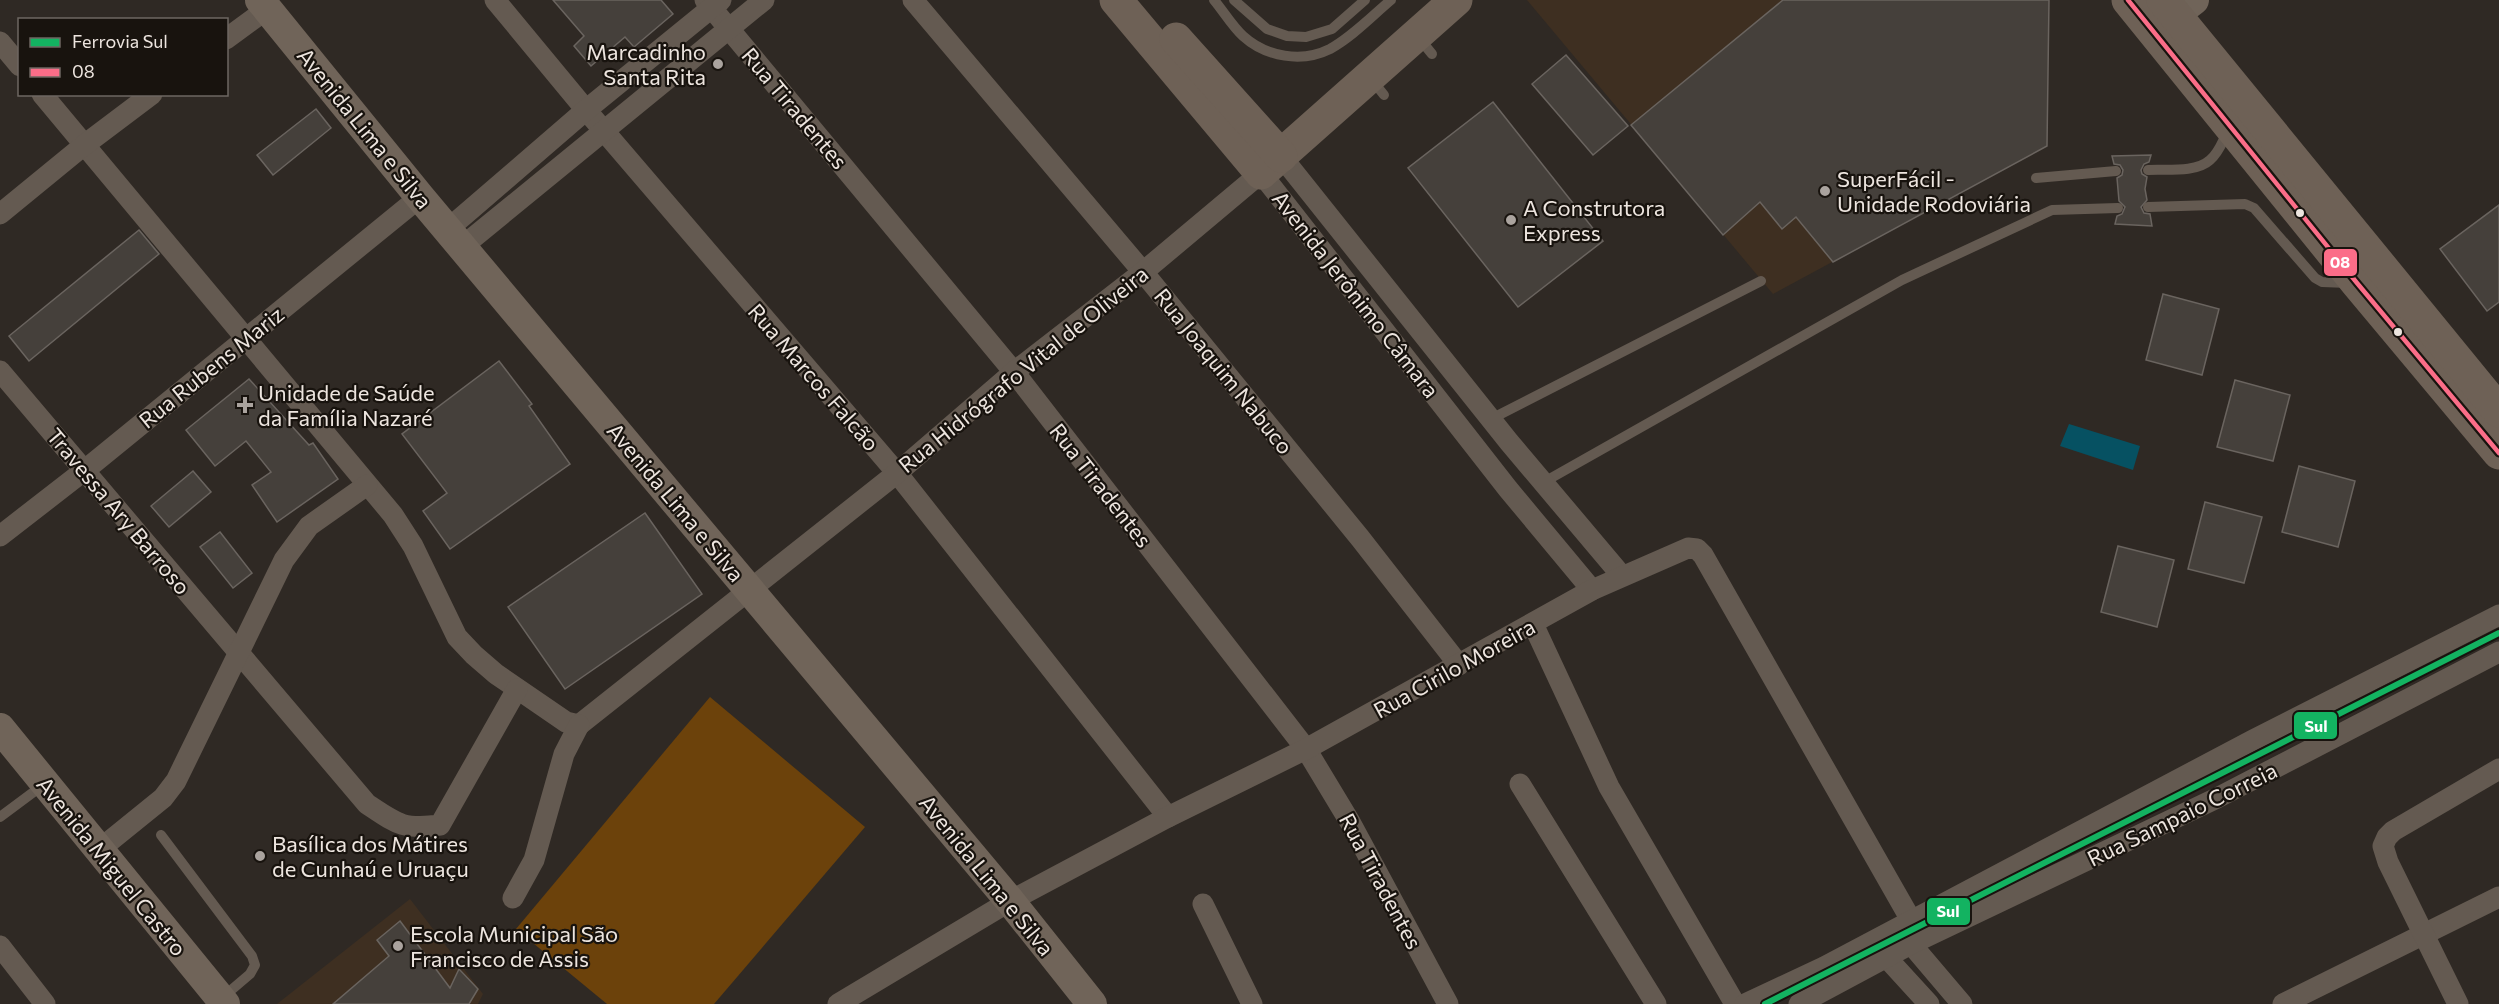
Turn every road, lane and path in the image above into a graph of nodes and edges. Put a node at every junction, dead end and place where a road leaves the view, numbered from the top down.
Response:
1 (495, 0) edge
2 (764, 0) edge
3 (913, 0) edge
4 (1116, 0) edge
5 (1142, 0) edge
6 (1214, 0) edge
7 (1234, 0) edge
8 (1365, 0) edge
9 (1391, 0) edge
10 (1456, 0) edge
11 (2128, 0) edge
12 (713, 2) edge
13 (263, 4) edge
14 (2171, 11) edge
15 (729, 29) junction
16 (228, 37) edge
17 (0, 42) edge
18 (18, 64) edge
19 (44, 96) edge
20 (149, 96) edge
21 (586, 110) junction
22 (2231, 125) junction
23 (604, 131) junction
24 (83, 146) junction
25 (1271, 165) junction
26 (2148, 170) dead end
27 (2116, 171) dead end
28 (2036, 178) dead end
29 (420, 196) junction
30 (2148, 207) dead end
31 (2118, 208) dead end
32 (0, 214) edge
33 (456, 237) junction
34 (1143, 272) junction
35 (1761, 280) dead end
36 (2357, 283) junction
37 (245, 339) junction
38 (0, 371) edge
39 (1014, 372) junction
40 (2499, 411) edge
41 (1491, 419) junction
42 (2499, 453) edge
43 (85, 470) junction
44 (897, 473) junction
45 (1544, 482) junction
46 (367, 485) junction
47 (0, 536) edge
48 (1622, 576) junction
49 (749, 589) junction
50 (1592, 590) junction
51 (2499, 615) edge
52 (1533, 624) junction
53 (237, 652) junction
54 (2499, 652) edge
55 (1459, 665) junction
56 (517, 689) junction
57 (579, 725) junction
58 (0, 728) edge
59 (1306, 749) junction
60 (2499, 769) edge
61 (45, 784) junction
62 (1520, 784) dead end
63 (0, 817) edge
64 (1168, 817) junction
65 (161, 835) dead end
66 (99, 849) junction
67 (2499, 897) edge
68 (513, 898) dead end
69 (1010, 902) junction
70 (1203, 904) dead end
71 (1911, 920) junction
72 (2422, 933) junction
73 (1911, 944) junction
74 (0, 946) edge
75 (1886, 957) junction
76 (223, 1001) edge
77 (1082, 1001) edge
78 (45, 1004) edge
79 (838, 1004) edge
80 (1252, 1004) edge
81 (1448, 1004) edge
82 (1656, 1004) edge
83 (1735, 1004) edge
84 (1745, 1004) edge
85 (1798, 1004) edge
86 (1929, 1004) edge
87 (1962, 1004) edge
88 (2283, 1004) edge
89 (2458, 1004) edge

1 - 21 street, Rua Marcos Falcão
2 - 15 street
3 - 34 street, Rua Joaquim Nabuco
4 - 25 main road, Avenida Jerônimo Câmara
5 - 25 main road, Avenida Jerônimo Câmara
6 - 9 lane
7 - 8 lane
10 - 25 main road, Rua Hidrógrafo Vital de Oliveira
11 - 14 main road
12 - 15 street, Rua Tiradentes
12 - 21 street
13 - 16 street
13 - 29 main road, Avenida Lima e Silva
14 - 22 main road
14 - 40 main road
15 - 23 street
15 - 39 street, Rua Tiradentes
17 - 18 street
19 - 24 street
20 - 24 street
21 - 23 street, Rua Marcos Falcão
21 - 33 street
22 - 26 lane
22 - 36 main road
23 - 33 street
23 - 44 street, Rua Marcos Falcão
24 - 32 street
24 - 37 street
25 - 34 street, Rua Hidrógrafo Vital de Oliveira
25 - 41 street, Avenida Jerônimo Câmara
25 - 50 street, Avenida Jerônimo Câmara
27 - 28 lane
29 - 33 main road, Avenida Lima e Silva
29 - 37 street, Rua Rubens Mariz
30 - 36 lane
31 - 45 lane
33 - 49 main road, Avenida Lima e Silva
34 - 39 street, Rua Hidrógrafo Vital de Oliveira
34 - 55 street, Rua Joaquim Nabuco
35 - 41 lane
36 - 42 main road
37 - 43 street, Rua Rubens Mariz
37 - 46 street
38 - 43 street, Travessa Ary Barroso
39 - 44 street, Rua Hidrógrafo Vital de Oliveira
39 - 59 street, Rua Tiradentes
41 - 45 street, Avenida Jerônimo Câmara
43 - 47 street, Rua Rubens Mariz
43 - 53 street, Travessa Ary Barroso
44 - 49 street, Rua Hidrógrafo Vital de Oliveira
44 - 64 street, Rua Marcos Falcão
45 - 48 street, Avenida Jerônimo Câmara
46 - 53 street
46 - 56 street
48 - 50 street, Rua Cirilo Moreira
48 - 71 street, Rua Cirilo Moreira
49 - 57 street, Rua Hidrógrafo Vital de Oliveira
49 - 69 main road, Avenida Lima e Silva
50 - 52 street, Rua Cirilo Moreira
51 - 71 street, Rua Sampaio Correia
52 - 55 street, Rua Cirilo Moreira
52 - 83 street
53 - 56 street, Travessa Ary Barroso
53 - 66 street
54 - 73 street, Rua Sampaio Correia
55 - 59 street, Rua Cirilo Moreira
56 - 57 street
57 - 68 street
58 - 61 main road, Avenida Miguel Castro
59 - 64 street, Rua Cirilo Moreira
59 - 81 street, Rua Tiradentes
60 - 72 street
61 - 63 lane
61 - 66 main road, Avenida Miguel Castro
62 - 82 street
64 - 69 street, Rua Cirilo Moreira
65 - 76 lane
66 - 76 main road, Avenida Miguel Castro
67 - 72 street
69 - 77 main road, Avenida Lima e Silva
69 - 79 street, Rua Cirilo Moreira
70 - 80 street
71 - 84 street, Rua Sampaio Correia
72 - 88 street
72 - 89 street
73 - 75 street, Rua Sampaio Correia
73 - 87 street
74 - 78 street
75 - 85 street, Rua Sampaio Correia
75 - 86 street

